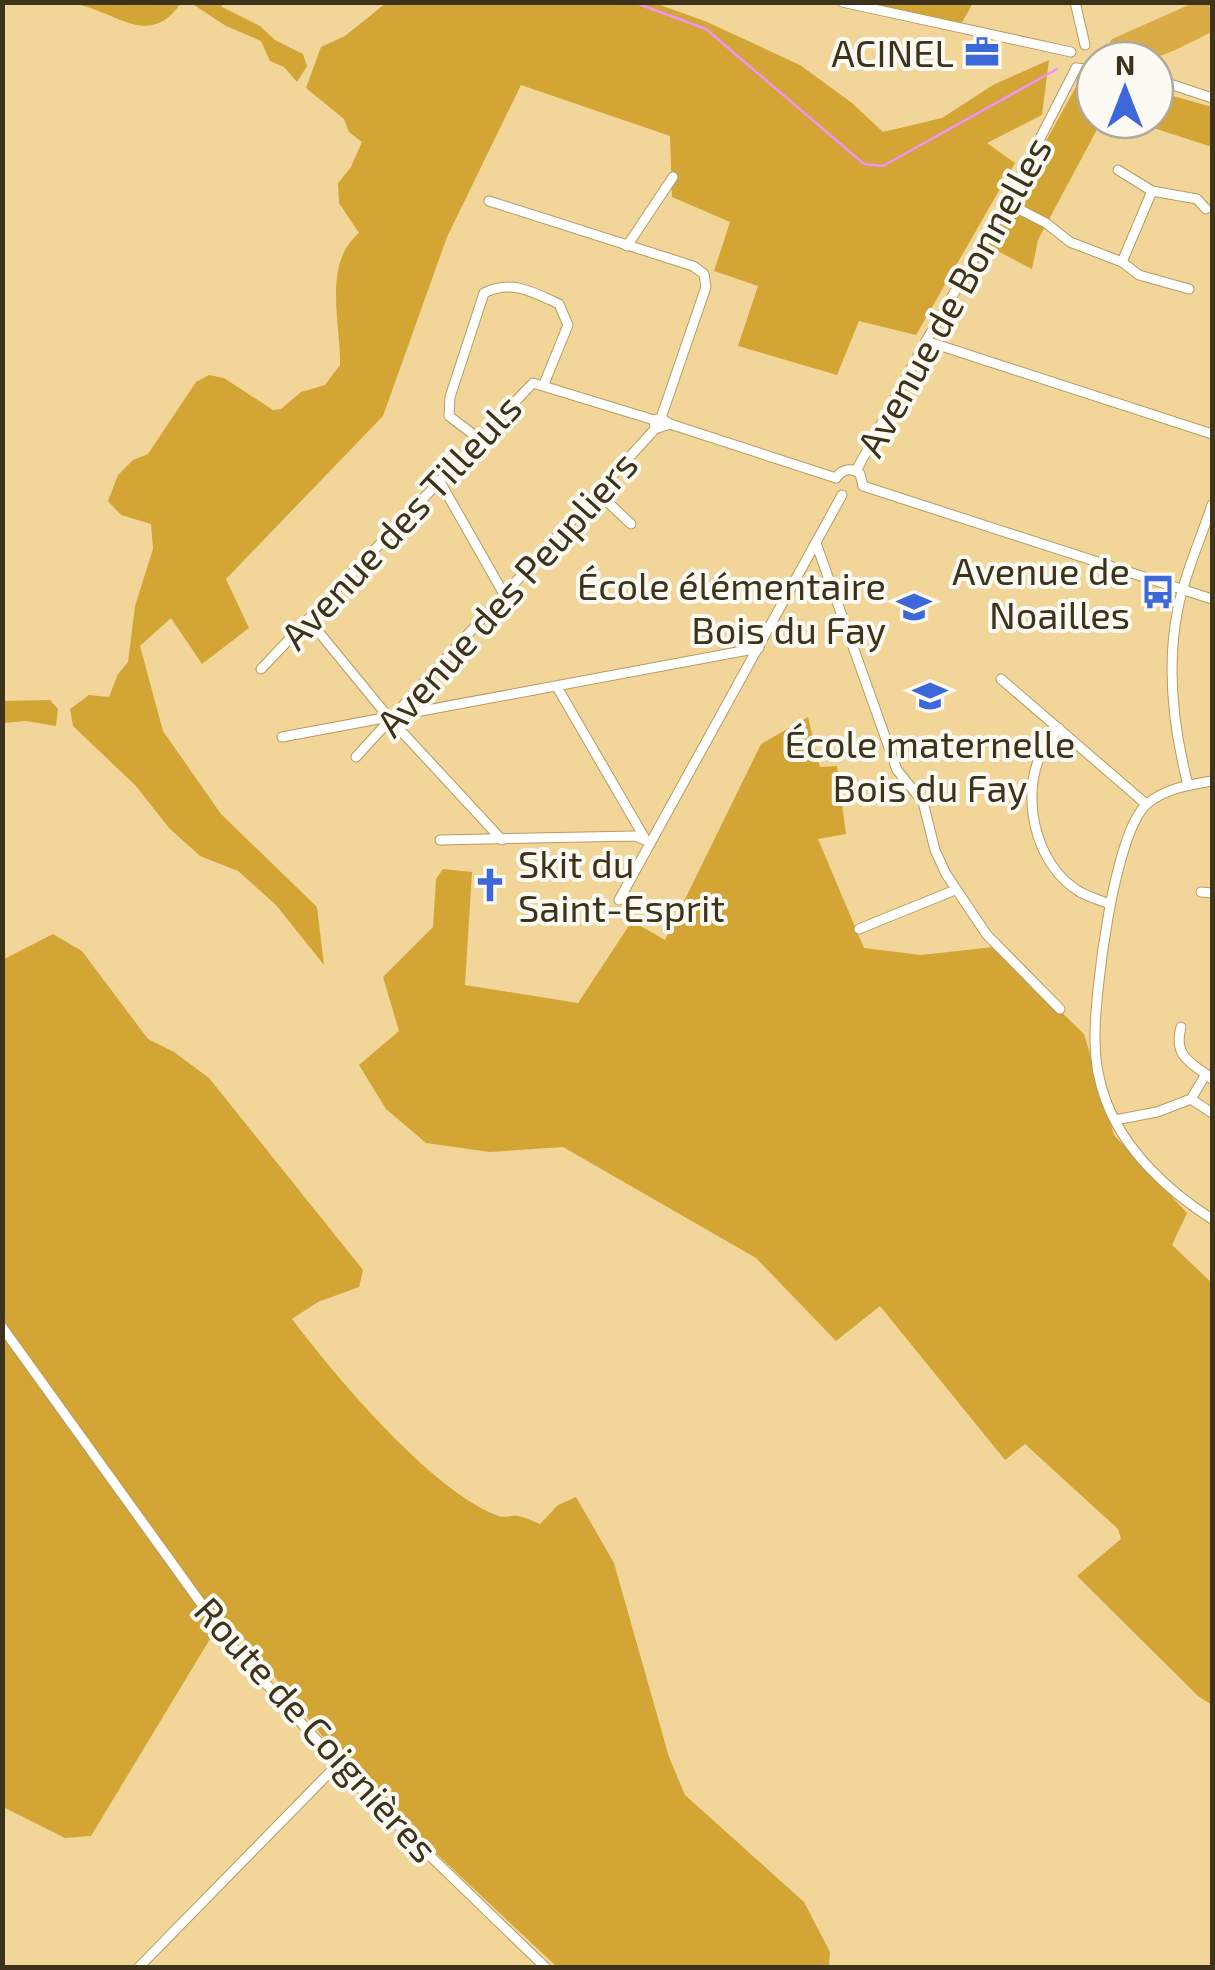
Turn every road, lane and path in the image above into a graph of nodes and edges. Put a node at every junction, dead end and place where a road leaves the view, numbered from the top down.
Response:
1 (842, 2) edge
2 (1075, 2) edge
3 (1084, 40) edge
4 (1075, 48) edge
5 (1071, 52) junction
6 (1075, 67) edge
7 (1075, 70) edge
8 (1175, 86) edge
9 (1212, 98) edge
10 (1118, 170) dead end
11 (673, 177) dead end
12 (1152, 191) junction
13 (490, 201) dead end
14 (1006, 203) junction
15 (1206, 209) dead end
16 (627, 246) junction
17 (1122, 262) junction
18 (1189, 289) dead end
19 (926, 341) junction
20 (544, 384) junction
21 (660, 423) junction
22 (1212, 434) edge
23 (478, 438) junction
24 (856, 471) junction
25 (836, 478) junction
26 (439, 480) junction
27 (862, 486) junction
28 (598, 493) junction
29 (842, 495) junction
30 (1212, 504) edge
31 (631, 524) dead end
32 (816, 544) junction
33 (1183, 590) junction
34 (505, 596) junction
35 (1212, 599) edge
36 (308, 619) junction
37 (759, 648) junction
38 (261, 669) dead end
39 (1001, 679) dead end
40 (557, 688) junction
41 (390, 718) junction
42 (1058, 728) junction
43 (282, 737) dead end
44 (356, 757) dead end
45 (1212, 782) edge
46 (1188, 785) junction
47 (1146, 804) junction
48 (440, 840) dead end
49 (502, 840) junction
50 (650, 842) junction
51 (955, 890) junction
52 (1200, 892) dead end
53 (1212, 894) edge
54 (619, 900) dead end
55 (1109, 904) junction
56 (859, 929) dead end
57 (1060, 1009) dead end
58 (1180, 1027) dead end
59 (1209, 1076) edge
60 (1191, 1099) junction
61 (1212, 1113) edge
62 (1115, 1120) junction
63 (1212, 1219) edge
64 (2, 1327) edge
65 (338, 1764) junction
66 (138, 1968) edge
67 (546, 1968) edge

1 - 5 street
2 - 3 street
4 - 5 street
5 - 6 street
7 - 14 street, Avenue de Bonnelles
8 - 9 street
10 - 12 street
11 - 16 street
12 - 15 street
12 - 17 street
13 - 16 street
14 - 17 street
14 - 19 street, Avenue de Bonnelles
16 - 21 street
17 - 18 street
19 - 22 street
19 - 24 street, Avenue de Bonnelles
20 - 21 street
20 - 23 street, Avenue des Tilleuls
20 - 23 street
21 - 25 street
21 - 28 street, Avenue des Peupliers
23 - 26 street, Avenue des Tilleuls
24 - 25 street
24 - 27 street
25 - 29 street
26 - 34 street
26 - 36 street, Avenue des Tilleuls
27 - 29 street
27 - 33 street
28 - 31 street
28 - 34 street, Avenue des Peupliers
29 - 32 street
30 - 33 street
32 - 37 street
32 - 51 street
33 - 35 street
33 - 46 street
34 - 41 street, Avenue des Peupliers
36 - 38 street, Avenue des Tilleuls
36 - 41 street
37 - 40 street
37 - 50 street
39 - 42 street
40 - 41 street
40 - 50 street
41 - 43 street
41 - 44 street, Avenue des Peupliers
41 - 49 street
42 - 47 street
42 - 55 street
45 - 46 street
46 - 47 street
47 - 55 street
48 - 49 street
49 - 50 street
50 - 54 street
51 - 56 street
51 - 57 street
52 - 53 street
55 - 62 street
58 - 59 street
59 - 60 street
60 - 61 street
60 - 62 street
62 - 63 street
64 - 65 street, Route de Coignières
65 - 66 street
65 - 67 street, Route de Coignières

